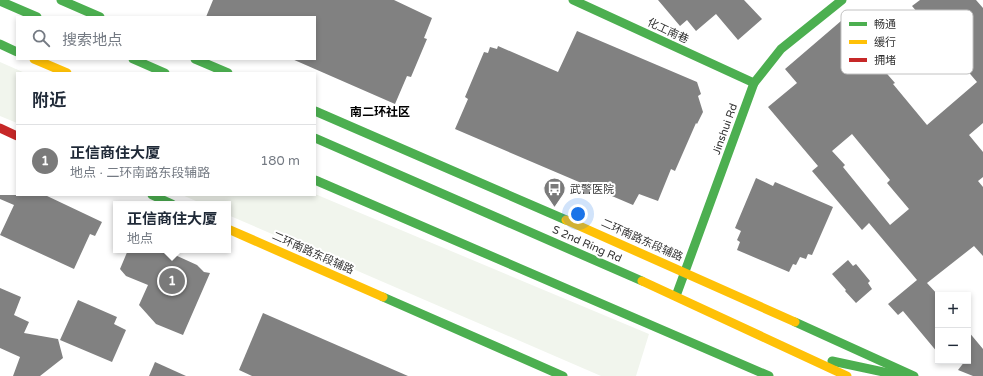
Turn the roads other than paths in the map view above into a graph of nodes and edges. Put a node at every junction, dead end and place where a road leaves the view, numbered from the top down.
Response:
1 (61, 0) edge
2 (572, 0) edge
3 (842, 0) edge
4 (0, 1) edge
5 (35, 16) edge
6 (98, 16) edge
7 (0, 44) edge
8 (16, 52) edge
9 (36, 60) edge
10 (135, 60) edge
11 (197, 60) edge
12 (65, 72) edge
13 (163, 72) edge
14 (226, 72) edge
15 (754, 83) junction
16 (316, 111) edge
17 (0, 128) edge
18 (16, 136) edge
19 (316, 138) edge
20 (316, 180) edge
21 (154, 196) edge
22 (165, 201) edge
23 (231, 230) edge
24 (685, 272) junction
25 (676, 296) junction
26 (798, 354) junction
27 (563, 376) edge
28 (769, 376) edge
29 (848, 376) edge
30 (902, 376) edge
31 (914, 376) edge

1 - 6 main road
2 - 15 main road, 化工南巷
3 - 15 main road, Jinshui Rd
4 - 5 main road
7 - 8 main road
9 - 12 main road
10 - 13 main road
11 - 14 main road
15 - 24 main road, Jinshui Rd
16 - 24 main road, 二环南路东段辅路
17 - 18 main road
19 - 25 main road, S 2nd Ring Rd
20 - 28 main road
21 - 22 main road
23 - 27 main road, 二环南路东段辅路
24 - 25 main road, Jinshui Rd
24 - 31 main road, 二环南路东段辅路
25 - 26 main road, S 2nd Ring Rd
26 - 29 main road, S 2nd Ring Rd
26 - 30 main road

